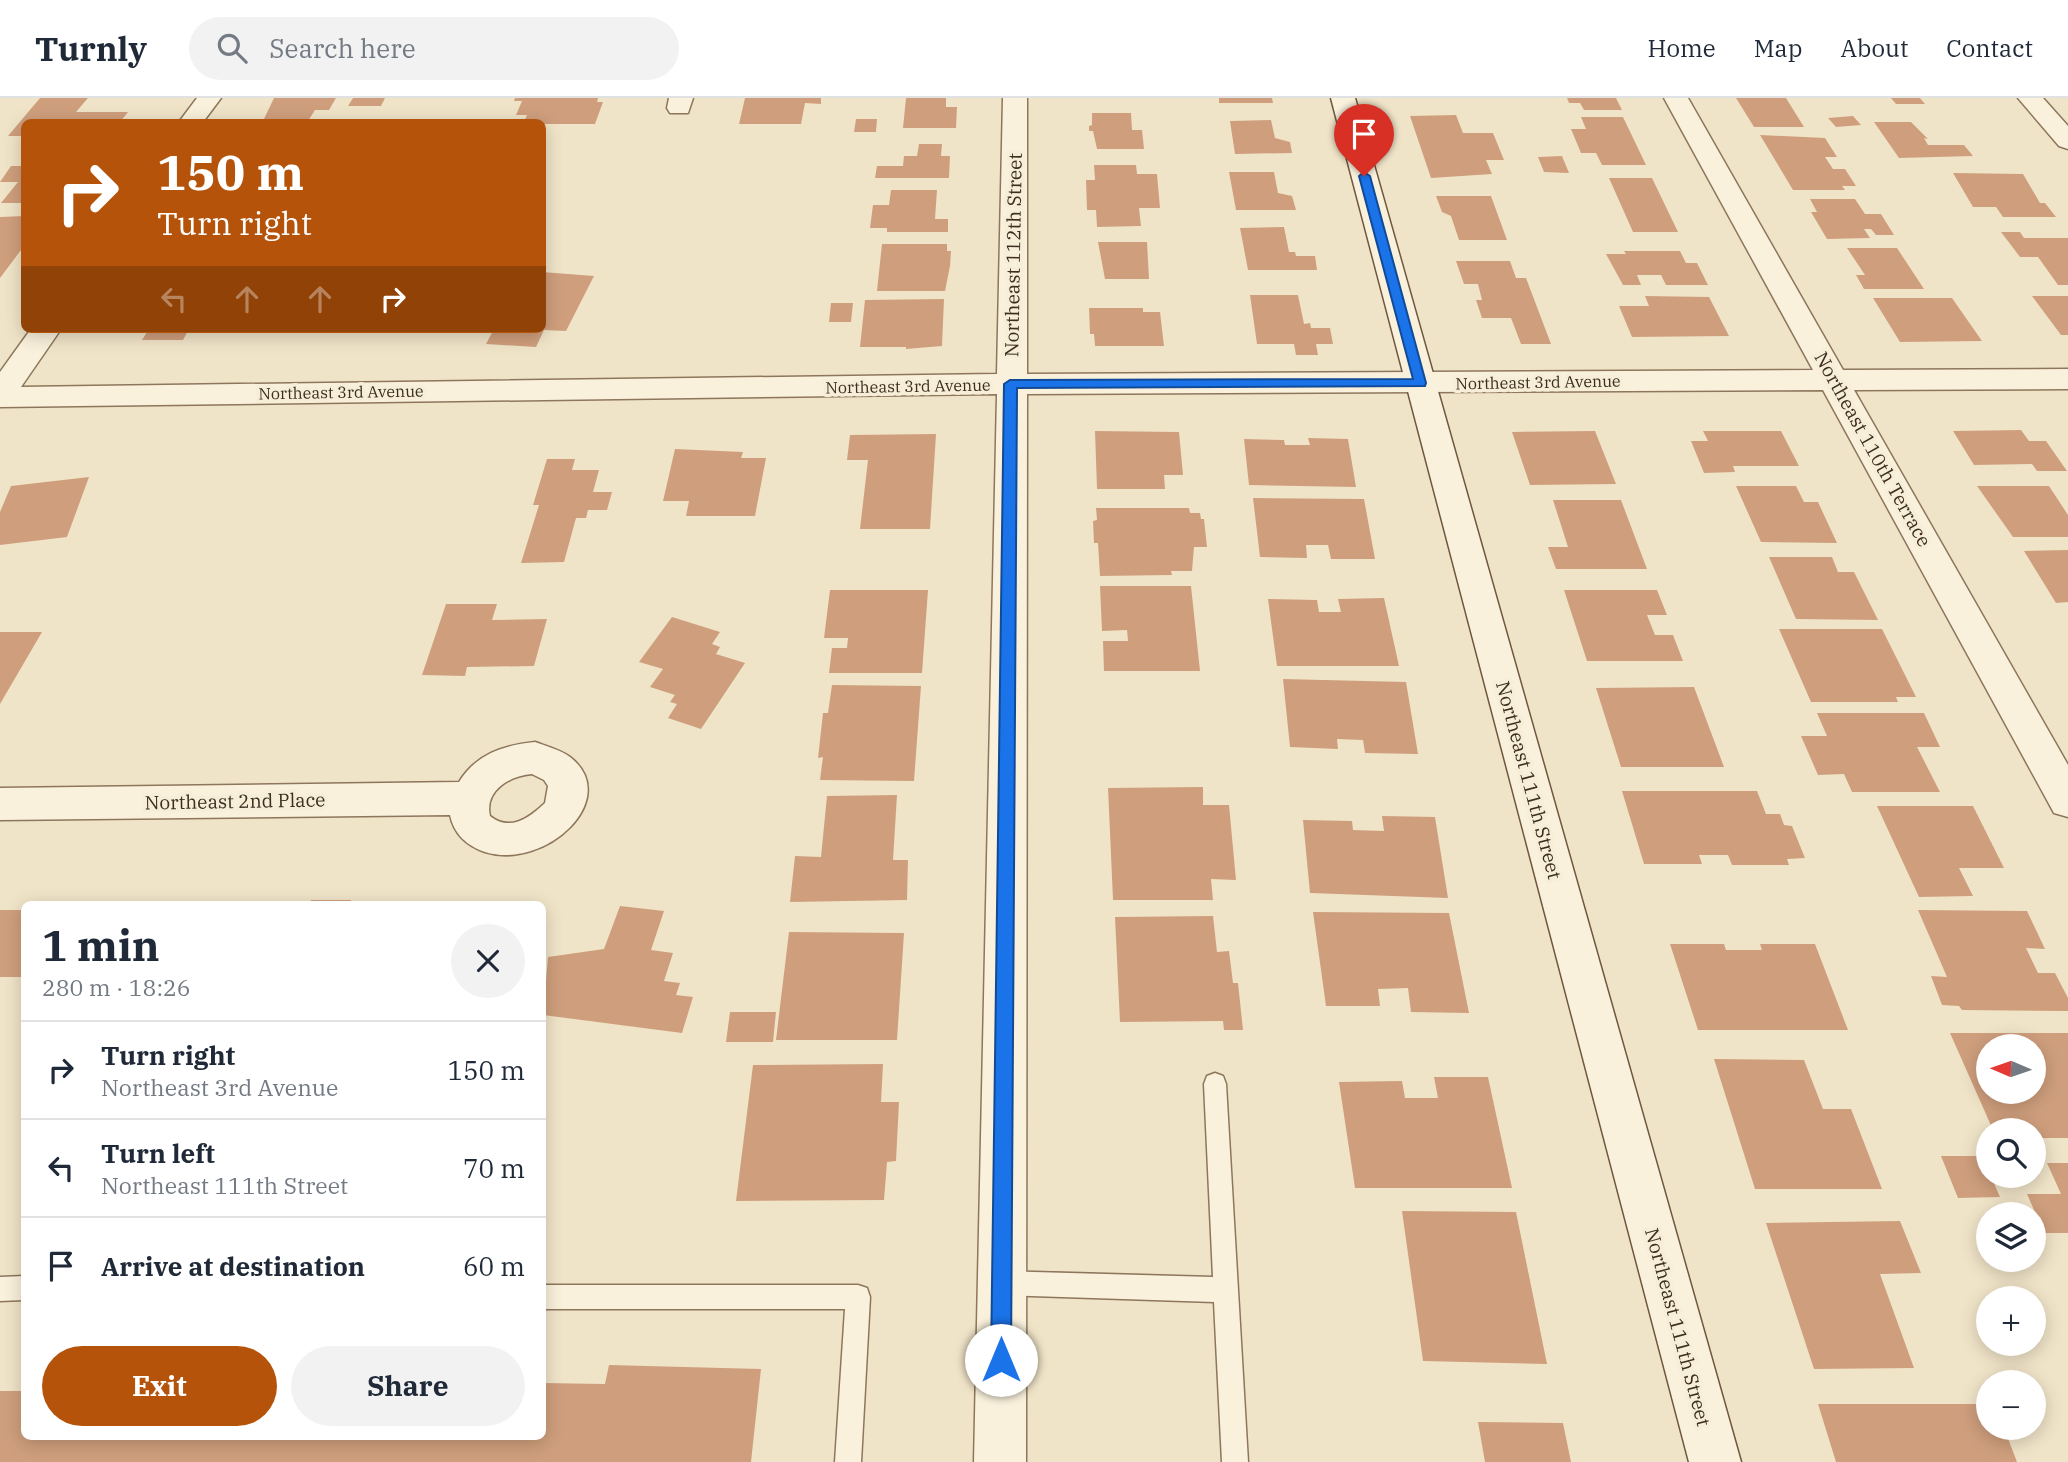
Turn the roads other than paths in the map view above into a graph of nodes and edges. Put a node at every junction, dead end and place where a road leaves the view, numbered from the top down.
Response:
1 (209, 98) edge
2 (1015, 98) edge
3 (1343, 98) edge
4 (1676, 98) edge
5 (2030, 98) edge
6 (193, 119) edge
7 (2068, 141) edge
8 (43, 333) edge
9 (1834, 379) junction
10 (2068, 379) edge
11 (1420, 383) junction
12 (1010, 384) junction
13 (0, 395) edge
14 (470, 798) dead end
15 (2068, 801) edge
16 (0, 804) edge
17 (1215, 1084) dead end
18 (1002, 1283) junction
19 (21, 1288) edge
20 (0, 1289) edge
21 (1225, 1290) junction
22 (546, 1297) edge
23 (848, 1462) edge
24 (1000, 1462) edge
25 (1236, 1462) edge
26 (1715, 1462) edge

1 - 6 street
2 - 12 street, Northeast 112th Street
3 - 11 street, Northeast 111th Street
4 - 9 street, Northeast 110th Terrace
5 - 7 street
8 - 13 street
9 - 10 street, Northeast 3rd Avenue
9 - 11 street, Northeast 3rd Avenue
9 - 15 street, Northeast 110th Terrace
11 - 12 street, Northeast 3rd Avenue
11 - 26 street, Northeast 111th Street
12 - 13 street, Northeast 3rd Avenue
12 - 18 street, Northeast 112th Street
14 - 16 street, Northeast 2nd Place
17 - 21 lane
18 - 21 lane
18 - 24 street, Northeast 112th Street
19 - 20 lane
21 - 25 lane
22 - 23 lane

